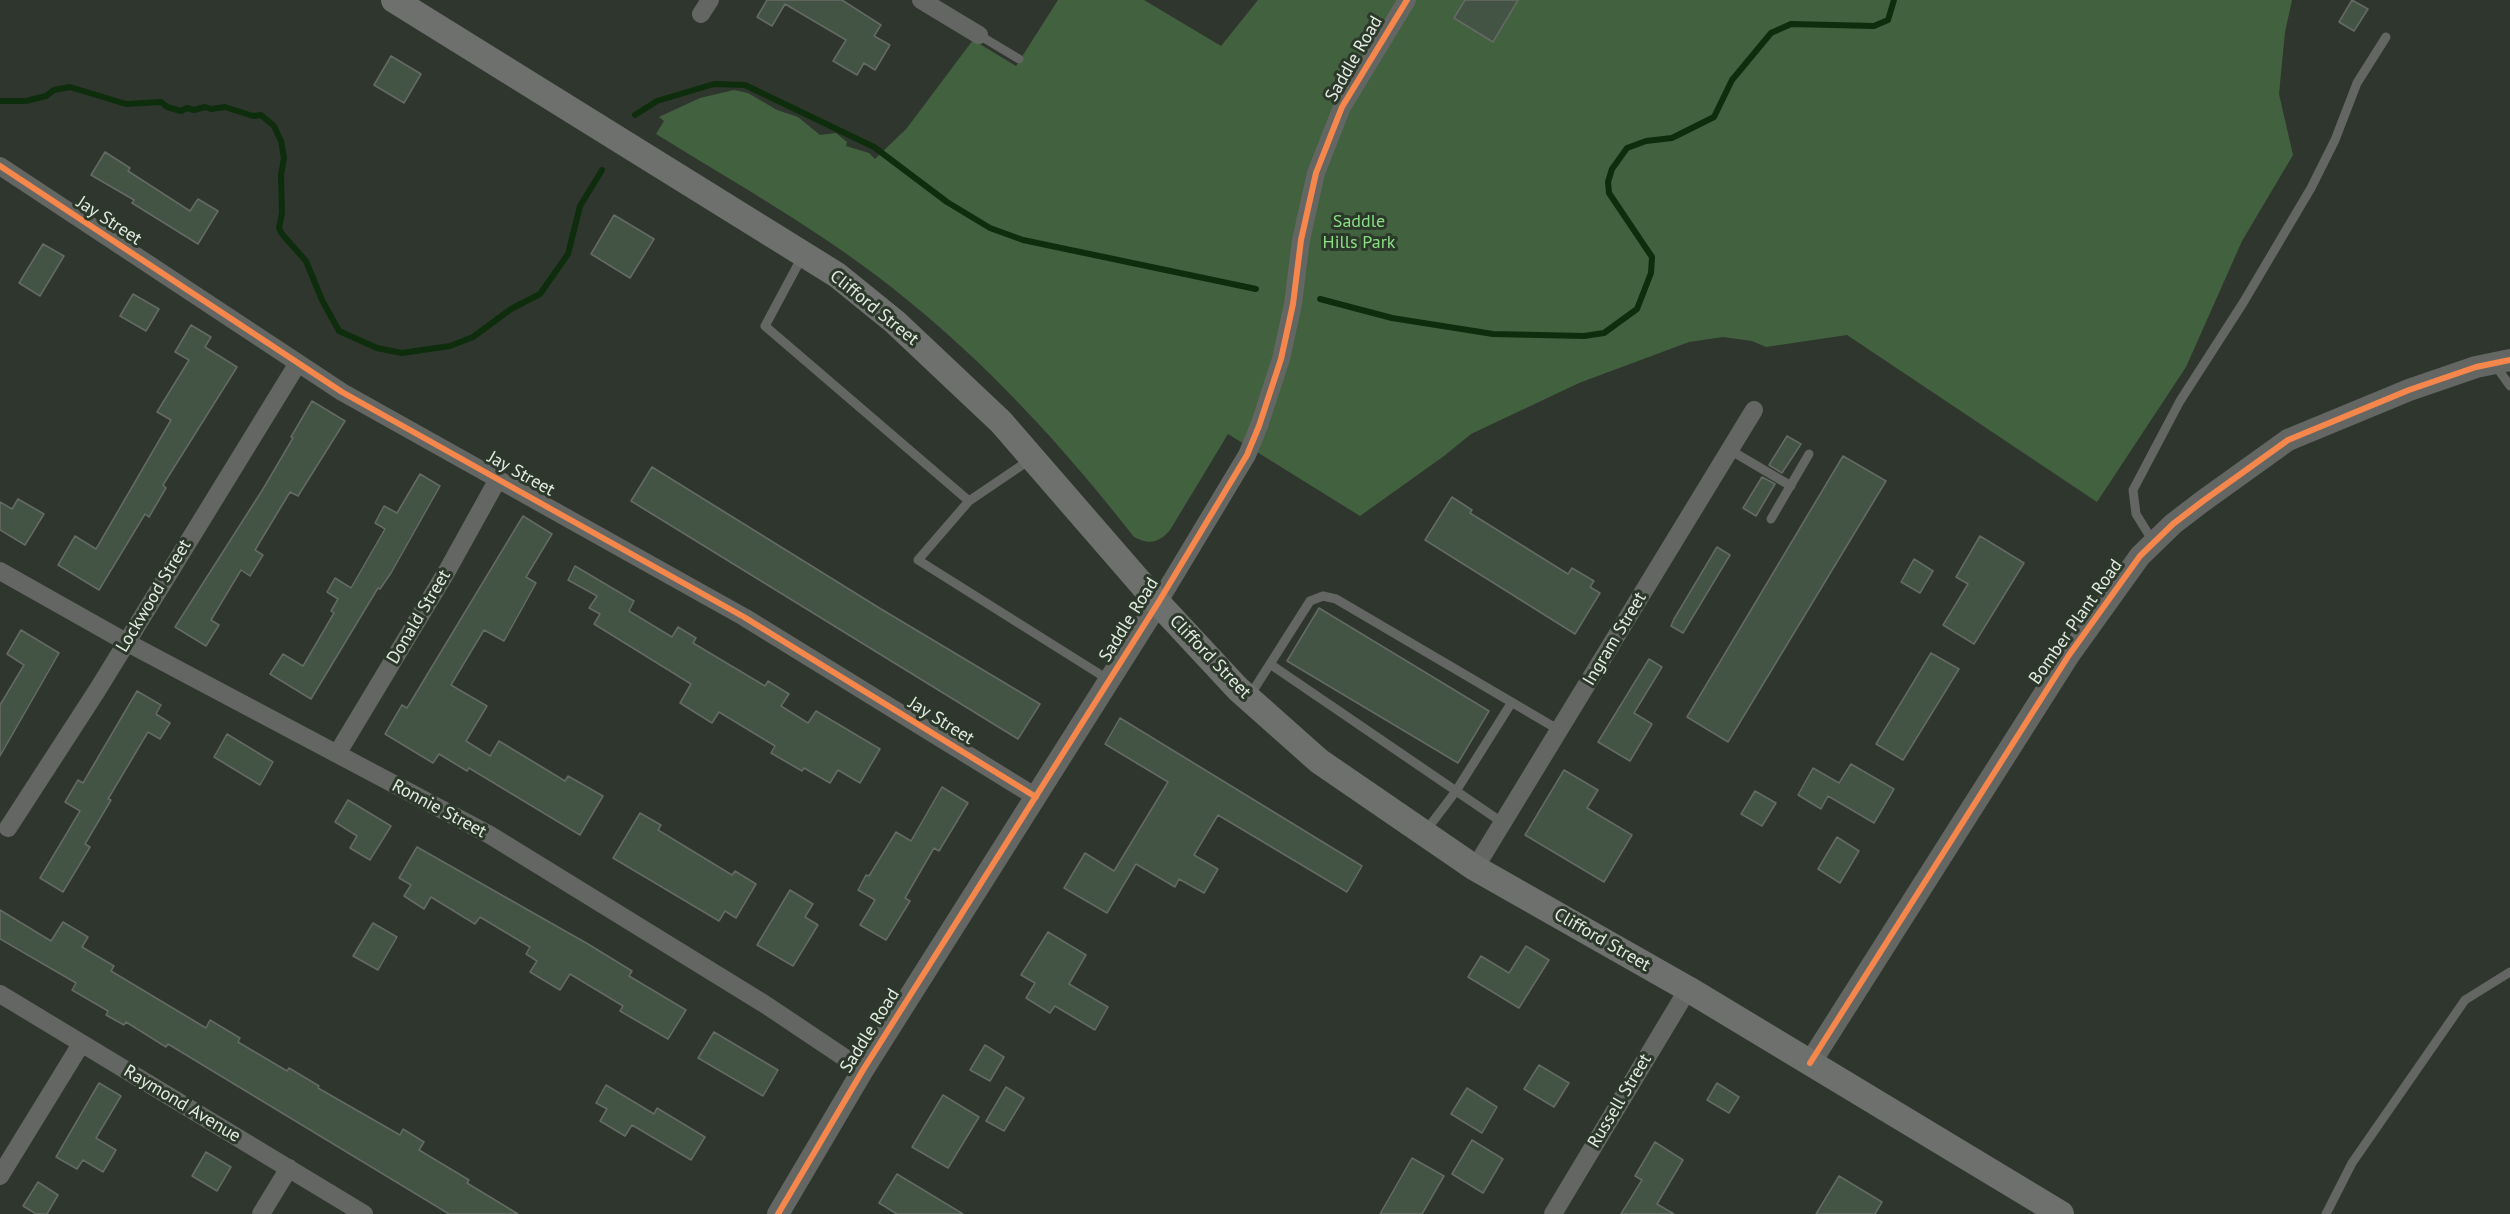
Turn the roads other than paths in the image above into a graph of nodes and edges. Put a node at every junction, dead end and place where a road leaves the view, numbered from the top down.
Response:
1 (394, 0) edge
2 (921, 0) edge
3 (1407, 0) edge
4 (979, 35) joint
5 (2386, 37) dead end
6 (1019, 59) dead end
7 (0, 166) edge
8 (804, 255) junction
9 (2502, 362) edge
10 (298, 363) junction
11 (2510, 386) edge
12 (1754, 410) dead end
13 (1730, 450) junction
14 (1809, 453) dead end
15 (1033, 458) junction
16 (498, 478) junction
17 (1791, 486) junction
18 (969, 501) junction
19 (1771, 519) dead end
20 (2154, 543) junction
21 (0, 571) edge
22 (1158, 603) junction
23 (126, 642) junction
24 (1270, 664) junction
25 (1109, 680) junction
26 (1248, 698) junction
27 (1512, 702) junction
28 (1559, 730) junction
29 (337, 754) junction
30 (1456, 791) junction
31 (1036, 797) junction
32 (1503, 823) junction
33 (8, 828) dead end
34 (1424, 834) junction
35 (1475, 868) junction
36 (2510, 972) edge
37 (1688, 989) junction
38 (0, 994) edge
39 (81, 1044) junction
40 (1810, 1063) junction
41 (863, 1070) junction
42 (289, 1168) junction
43 (0, 1176) edge
44 (261, 1214) edge
45 (364, 1214) edge
46 (778, 1214) edge
47 (1553, 1214) edge
48 (2061, 1214) edge
49 (2326, 1214) edge

1 - 8 main road, Clifford Street
2 - 4 street
3 - 22 street, Saddle Road
4 - 6 lane
5 - 20 lane
7 - 10 street, Jay Street
8 - 15 main road, Clifford Street
8 - 18 lane
9 - 11 lane
9 - 20 street, Bomber Plant Road
10 - 16 street, Jay Street
10 - 23 street, Lockwood Street
12 - 13 street, Ingram Street
13 - 17 lane
13 - 28 street, Ingram Street
14 - 17 lane
15 - 18 lane
15 - 22 main road, Clifford Street
16 - 29 street, Donald Street
16 - 31 street, Jay Street
17 - 19 lane
18 - 25 lane
20 - 40 street, Bomber Plant Road
21 - 23 street, Ronnie Street
22 - 25 street, Saddle Road
22 - 26 main road, Clifford Street
23 - 29 street, Ronnie Street
23 - 33 street, Lockwood Street
24 - 26 lane
24 - 27 lane
24 - 30 lane
25 - 31 street, Saddle Road
26 - 34 main road, Clifford Street
27 - 28 lane
27 - 30 lane
28 - 32 street, Ingram Street
29 - 41 street, Ronnie Street
30 - 32 lane
30 - 34 lane
31 - 41 street, Saddle Road
32 - 35 street, Ingram Street
34 - 35 main road, Clifford Street
35 - 37 main road, Clifford Street
36 - 49 lane
37 - 40 main road, Clifford Street
37 - 47 street, Russell Street
38 - 39 street, Raymond Avenue
39 - 42 street, Raymond Avenue
39 - 43 street
40 - 48 main road, Clifford Street
41 - 46 street, Saddle Road
42 - 44 street
42 - 45 street, Raymond Avenue

